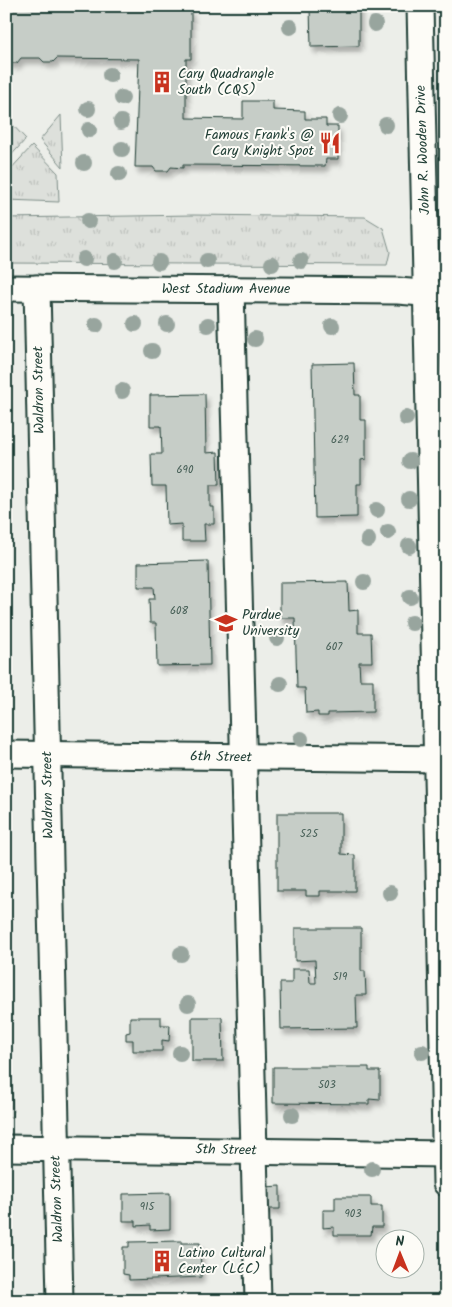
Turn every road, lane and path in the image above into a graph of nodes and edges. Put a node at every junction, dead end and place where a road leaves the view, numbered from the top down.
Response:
1 (420, 6) edge
2 (6, 288) edge
3 (37, 288) junction
4 (231, 290) junction
5 (436, 294) edge
6 (6, 754) edge
7 (47, 755) junction
8 (244, 757) junction
9 (441, 759) edge
10 (6, 1148) edge
11 (56, 1149) junction
12 (255, 1150) junction
13 (445, 1154) edge
14 (446, 1183) edge
15 (60, 1301) edge
16 (258, 1301) edge

1 - 5 street, John R. Wooden Drive
2 - 3 street, West Stadium Avenue
3 - 4 street, West Stadium Avenue
3 - 7 street, Waldron Street
4 - 5 street, West Stadium Avenue
4 - 8 street
5 - 9 street, John R. Wooden Drive
6 - 7 street, 6th Street
7 - 8 street, 6th Street
7 - 11 street, Waldron Street
8 - 9 street, 6th Street
8 - 12 street
9 - 13 street, John R. Wooden Drive
10 - 11 street, 5th Street
11 - 12 street, 5th Street
11 - 15 street, Waldron Street
12 - 13 street, 5th Street
12 - 16 street
13 - 14 street, John R. Wooden Drive

